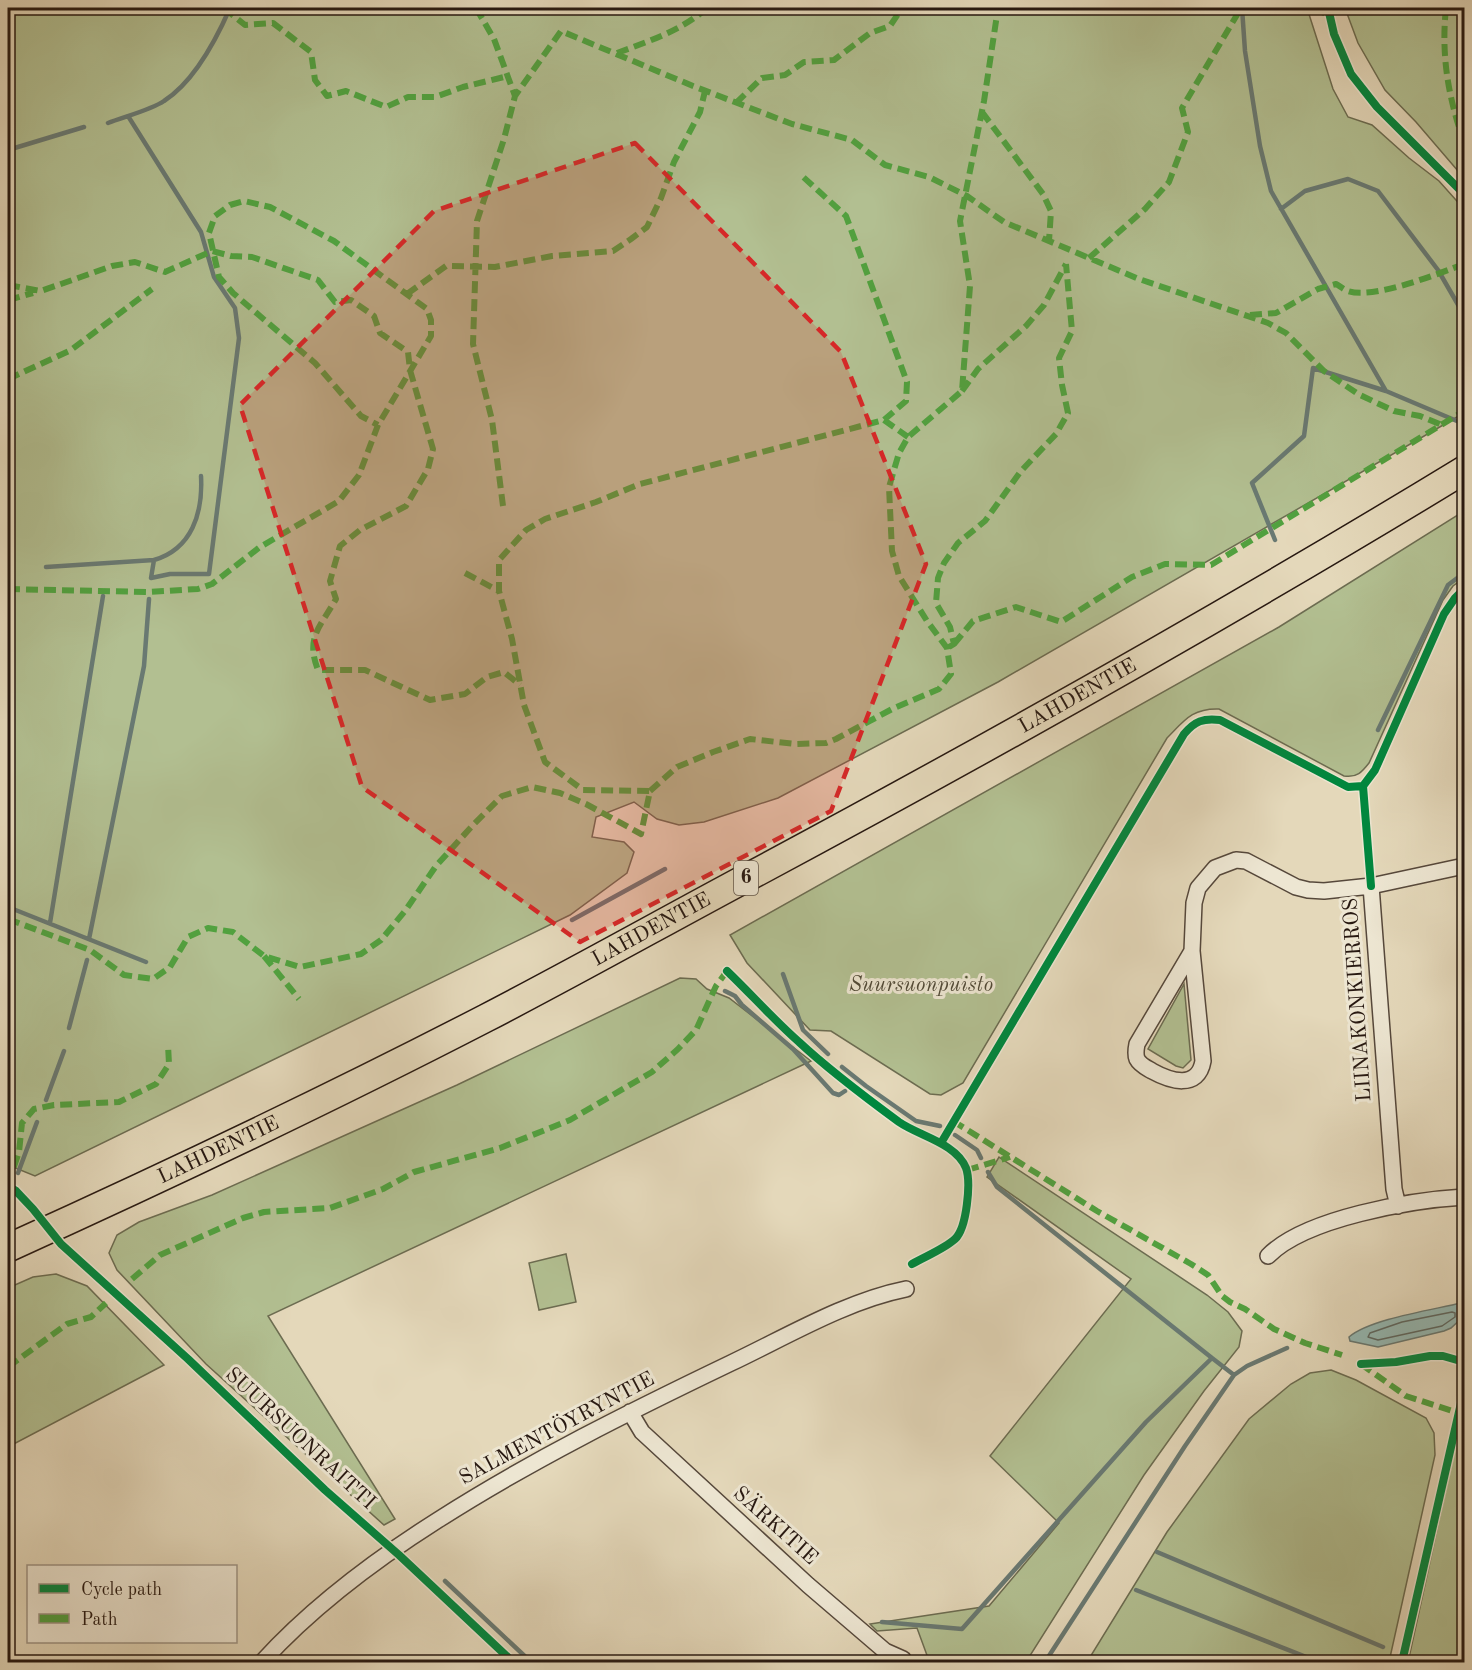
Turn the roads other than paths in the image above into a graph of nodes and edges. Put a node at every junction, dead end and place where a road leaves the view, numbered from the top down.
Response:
1 (1464, 470) edge
2 (1464, 866) edge
3 (1371, 886) junction
4 (1192, 951) junction
5 (1464, 1197) edge
6 (1398, 1206) junction
7 (8, 1248) edge
8 (1268, 1256) dead end
9 (906, 1289) dead end
10 (630, 1412) junction
11 (903, 1659) dead end
12 (262, 1662) edge

1 - 7 highway, LAHDENTIE / 6
2 - 3 street, LIINAKONKIERROS
3 - 4 street
3 - 6 street, LIINAKONKIERROS
4 - 4 street
5 - 6 street
6 - 8 street
9 - 10 street, SALMENTÖYRYNTIE
10 - 11 street, SÄRKITIE
10 - 12 street, SALMENTÖYRYNTIE

